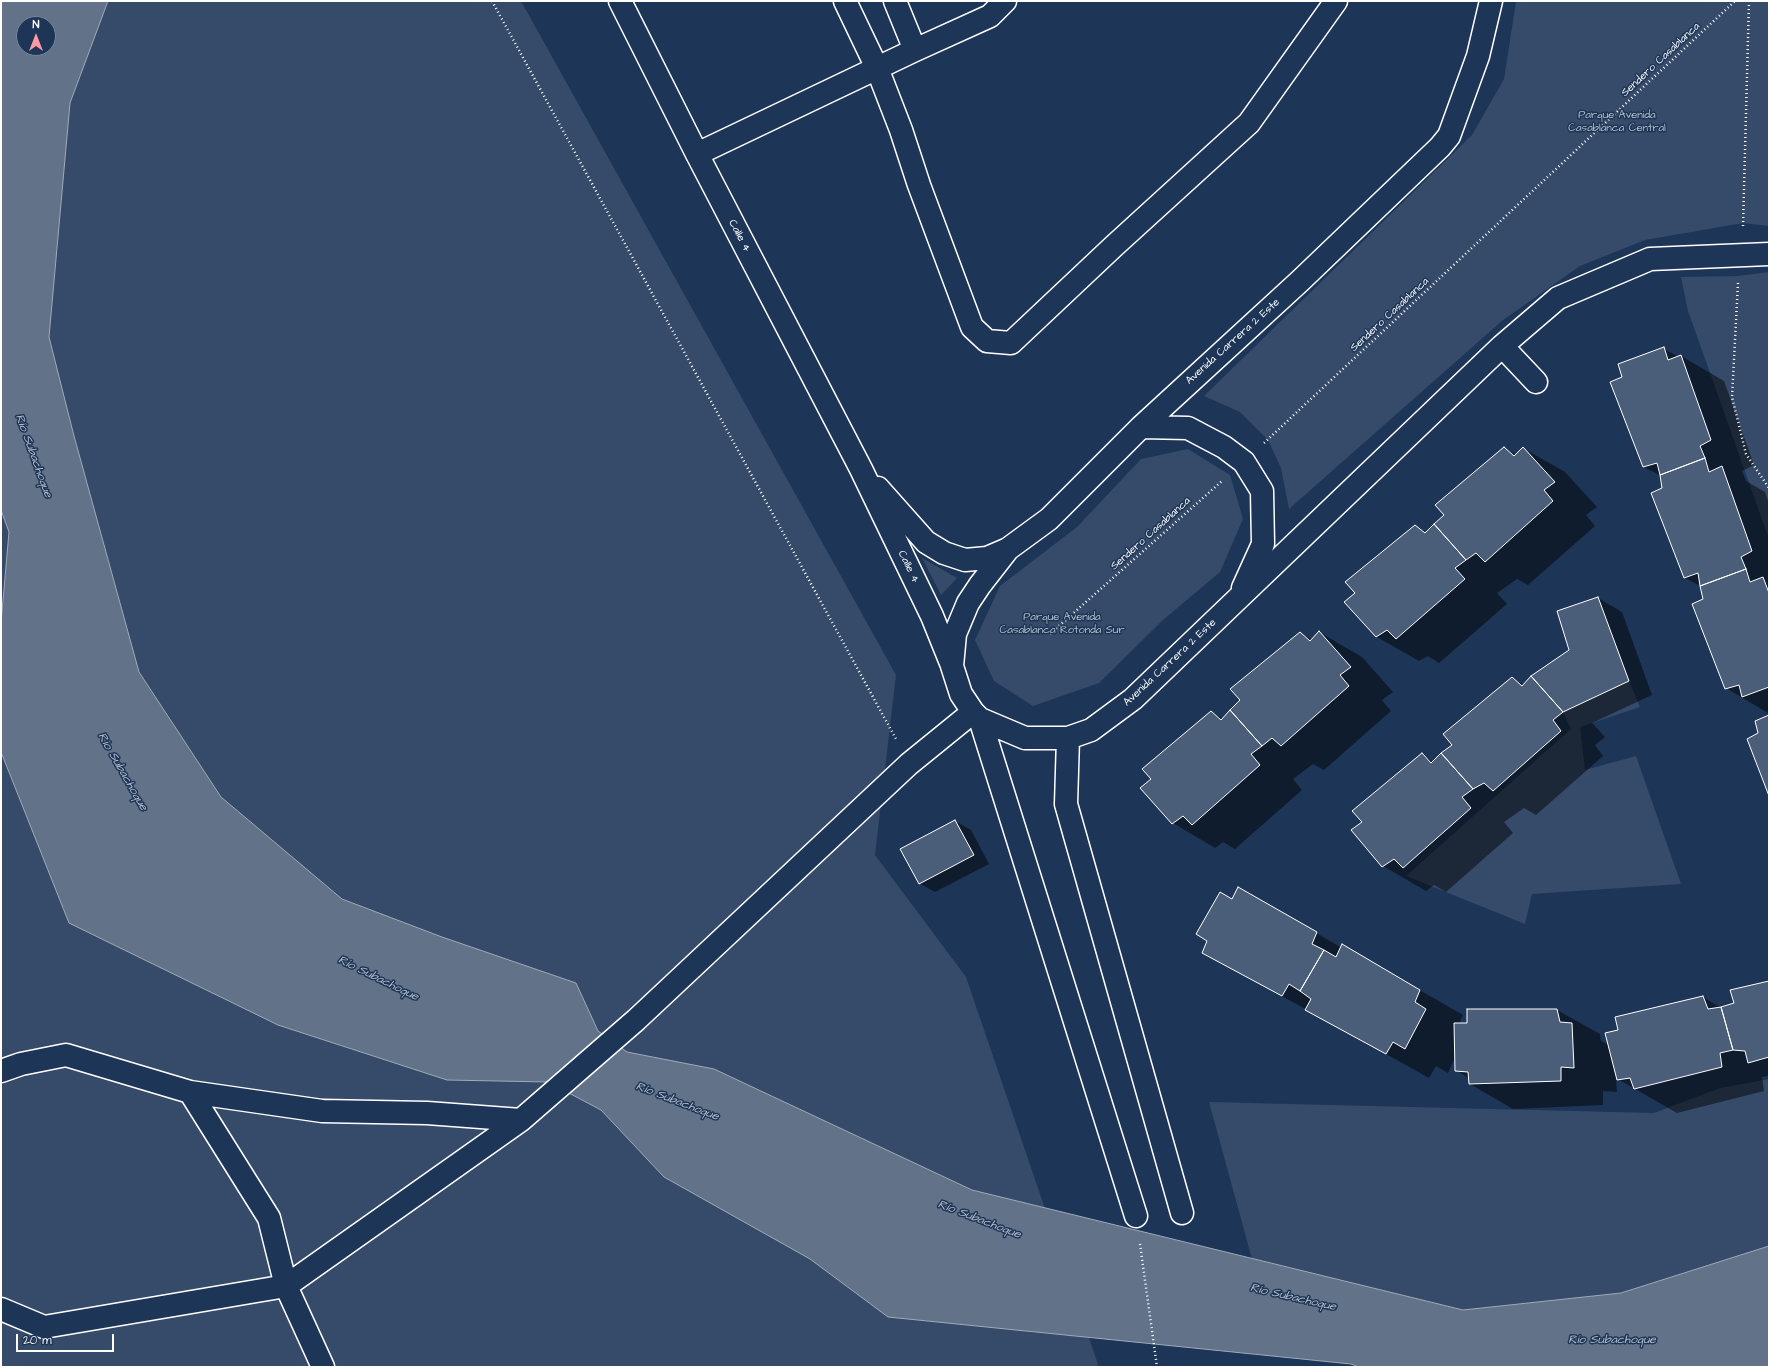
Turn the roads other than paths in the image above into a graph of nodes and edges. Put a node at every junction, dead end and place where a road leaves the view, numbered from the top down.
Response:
1 (620, 1) edge
2 (845, 1) edge
3 (895, 1) edge
4 (1005, 1) edge
5 (1336, 1) edge
6 (1491, 1) edge
7 (915, 50) junction
8 (877, 68) junction
9 (697, 154) junction
10 (1769, 254) edge
11 (1502, 346) junction
12 (1536, 382) dead end
13 (1141, 427) junction
14 (861, 469) junction
15 (1008, 548) junction
16 (1239, 598) junction
17 (952, 666) junction
18 (977, 715) junction
19 (1068, 738) junction
20 (1, 1071) edge
21 (190, 1092) junction
22 (521, 1120) junction
23 (1182, 1214) dead end
24 (1136, 1216) road end
25 (286, 1286) junction
26 (1, 1309) edge
27 (323, 1367) edge

1 - 9 street, Calle 4
2 - 8 street
3 - 7 street
4 - 7 street
5 - 8 street
6 - 13 street, Avenida Carrera 2 Este
7 - 8 street
8 - 9 street
9 - 14 street, Calle 4
10 - 11 street, Avenida Carrera 2 Este
11 - 12 street
11 - 16 street, Avenida Carrera 2 Este
13 - 15 street, Avenida Carrera 2 Este
13 - 16 street
14 - 15 street, Calle 4
14 - 17 street, Calle 4
15 - 17 street, Avenida Carrera 2 Este
16 - 19 street, Avenida Carrera 2 Este
17 - 18 street, Avenida Carrera 2 Este
18 - 19 street, Avenida Carrera 2 Este
18 - 22 street
18 - 24 street
19 - 23 street
20 - 21 street
21 - 22 street
21 - 25 street
22 - 25 street
25 - 26 street
25 - 27 street

